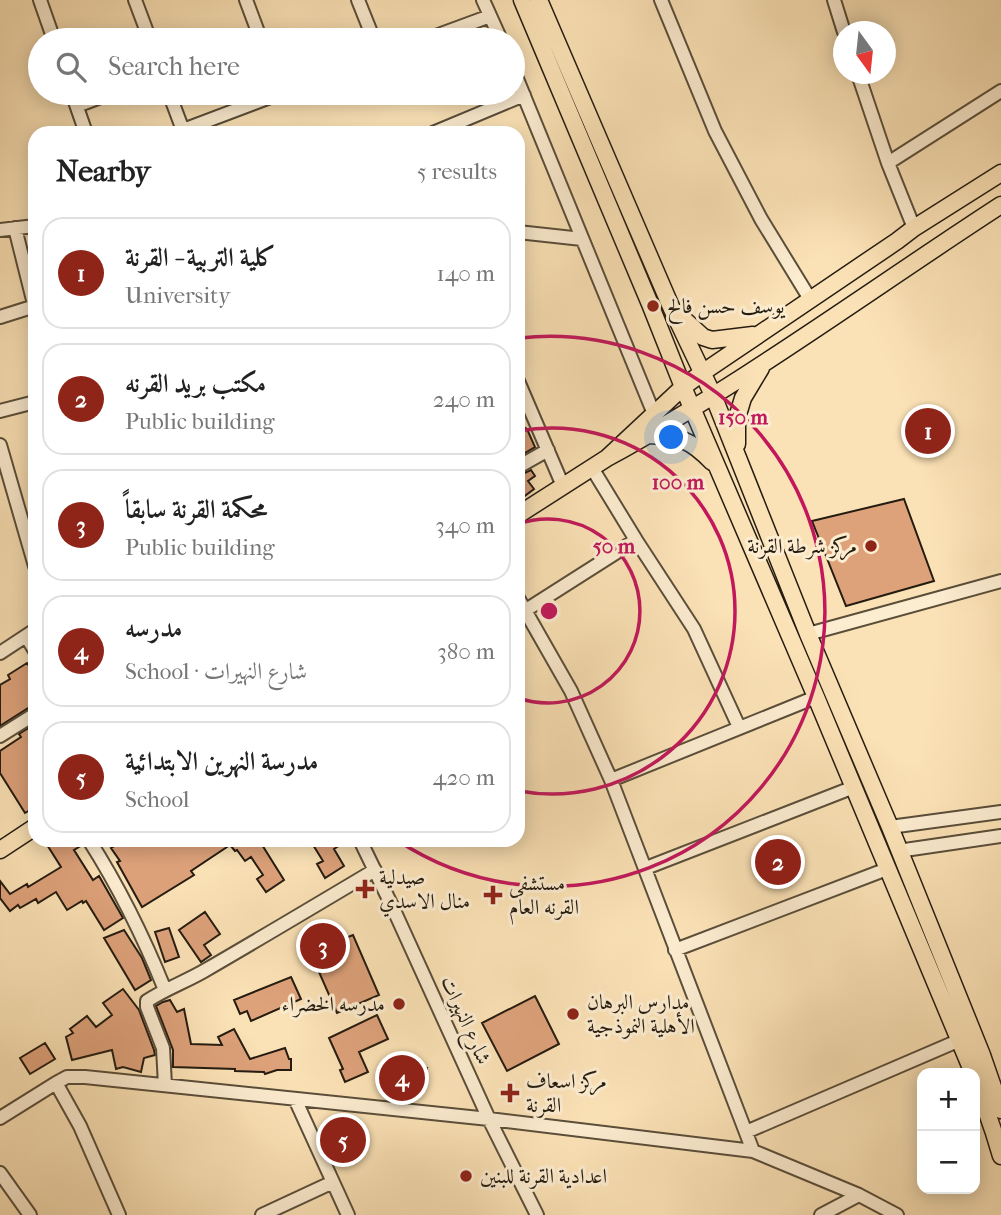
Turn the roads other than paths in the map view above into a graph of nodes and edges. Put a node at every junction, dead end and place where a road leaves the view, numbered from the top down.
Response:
1 (40, 0) edge
2 (135, 0) edge
3 (246, 0) edge
4 (358, 0) edge
5 (483, 0) edge
6 (523, 0) edge
7 (539, 0) edge
8 (661, 0) edge
9 (834, 0) edge
10 (490, 16) junction
11 (841, 21) edge
12 (50, 28) edge
13 (146, 28) edge
14 (256, 28) edge
15 (369, 28) edge
16 (458, 28) edge
17 (495, 28) edge
18 (861, 84) edge
19 (1001, 91) edge
20 (525, 97) edge
21 (174, 105) edge
22 (250, 105) edge
23 (500, 105) edge
24 (76, 106) edge
25 (83, 126) edge
26 (182, 126) edge
27 (197, 126) edge
28 (450, 126) edge
29 (888, 163) junction
30 (1001, 173) edge
31 (1001, 205) edge
32 (28, 227) edge
33 (15, 228) junction
34 (914, 228) junction
35 (0, 229) edge
36 (525, 233) edge
37 (582, 239) junction
38 (897, 242) junction
39 (913, 263) junction
40 (855, 268) junction
41 (28, 279) edge
42 (873, 291) junction
43 (810, 299) junction
44 (28, 309) edge
45 (672, 309) junction
46 (0, 317) edge
47 (758, 334) junction
48 (766, 361) junction
49 (702, 373) junction
50 (682, 387) junction
51 (713, 395) junction
52 (525, 400) edge
53 (28, 404) edge
54 (692, 408) junction
55 (0, 411) edge
56 (654, 414) junction
57 (650, 435) junction
58 (0, 445) edge
59 (548, 450) junction
60 (736, 454) junction
61 (607, 458) junction
62 (525, 463) edge
63 (715, 464) junction
64 (592, 468) junction
65 (563, 486) junction
66 (525, 510) edge
67 (636, 540) junction
68 (28, 542) edge
69 (1001, 581) edge
70 (526, 610) joint
71 (28, 634) edge
72 (808, 634) junction
73 (0, 653) edge
74 (816, 697) junction
75 (28, 718) edge
76 (739, 727) junction
77 (0, 736) edge
78 (611, 780) junction
79 (854, 787) junction
80 (1001, 811) edge
81 (890, 827) junction
82 (28, 832) edge
83 (1001, 836) edge
84 (93, 847) edge
85 (364, 847) edge
86 (0, 850) edge
87 (898, 851) junction
88 (646, 867) junction
89 (887, 869) junction
90 (375, 870) junction
91 (675, 950) junction
92 (165, 990) junction
93 (960, 1040) junction
94 (971, 1068) edge
95 (55, 1083) junction
96 (165, 1085) junction
97 (980, 1094) edge
98 (295, 1099) junction
99 (1001, 1110) edge
100 (0, 1118) edge
101 (489, 1119) junction
102 (746, 1132) junction
103 (753, 1151) junction
104 (1001, 1156) edge
105 (0, 1173) edge
106 (333, 1182) junction
107 (859, 1195) junction
108 (30, 1215) edge
109 (118, 1215) edge
110 (262, 1215) edge
111 (348, 1215) edge
112 (537, 1215) edge
113 (821, 1215) edge
114 (897, 1215) edge

1 - 12 street
2 - 13 street
3 - 14 street
4 - 15 street
5 - 10 street
6 - 50 main road
7 - 45 main road
8 - 43 street
9 - 11 street
10 - 16 street
10 - 17 street
18 - 29 street
19 - 29 street
20 - 37 street
21 - 26 street
22 - 27 street
23 - 28 street
24 - 25 street
29 - 34 street
30 - 34 main road
31 - 39 main road
32 - 33 street
33 - 35 street
33 - 41 street
34 - 38 main road
36 - 37 street
37 - 56 street
38 - 39 main road
38 - 40 main road
39 - 42 main road
40 - 42 main road
40 - 43 main road
42 - 48 main road
43 - 47 main road
44 - 46 street
45 - 47 main road
45 - 49 main road
47 - 49 main road
48 - 51 main road
48 - 60 main road
49 - 50 main road
49 - 51 main road
50 - 54 main road
50 - 56 main road
51 - 54 main road
51 - 60 main road
52 - 59 street
53 - 55 street
54 - 57 main road
54 - 63 main road
56 - 61 main road
57 - 61 main road
57 - 63 main road
58 - 68 street
59 - 62 street
59 - 65 street
60 - 72 main road
61 - 64 main road
63 - 74 main road
64 - 65 main road
64 - 67 street
65 - 66 main road
67 - 70 street
67 - 76 street
69 - 72 street
70 - 78 street
71 - 73 street
72 - 81 main road
74 - 76 street
74 - 79 main road
75 - 77 street
76 - 78 street
78 - 88 street
79 - 88 street
79 - 89 main road
80 - 81 street
81 - 87 main road
82 - 86 main road
83 - 87 street
84 - 92 street
85 - 90 street, شارع النهيرات
87 - 99 main road
88 - 91 street
89 - 91 street
89 - 93 main road
90 - 92 street
90 - 101 street, شارع النهيرات
91 - 102 street
92 - 96 street
93 - 94 main road
93 - 102 street
95 - 96 street
95 - 100 street
95 - 109 street
96 - 98 street
97 - 104 main road
98 - 101 street
98 - 106 street
101 - 103 street
101 - 112 street, شارع النهيرات
102 - 103 street
103 - 107 street
105 - 108 street
106 - 110 street
106 - 111 street
107 - 113 street
107 - 114 street

